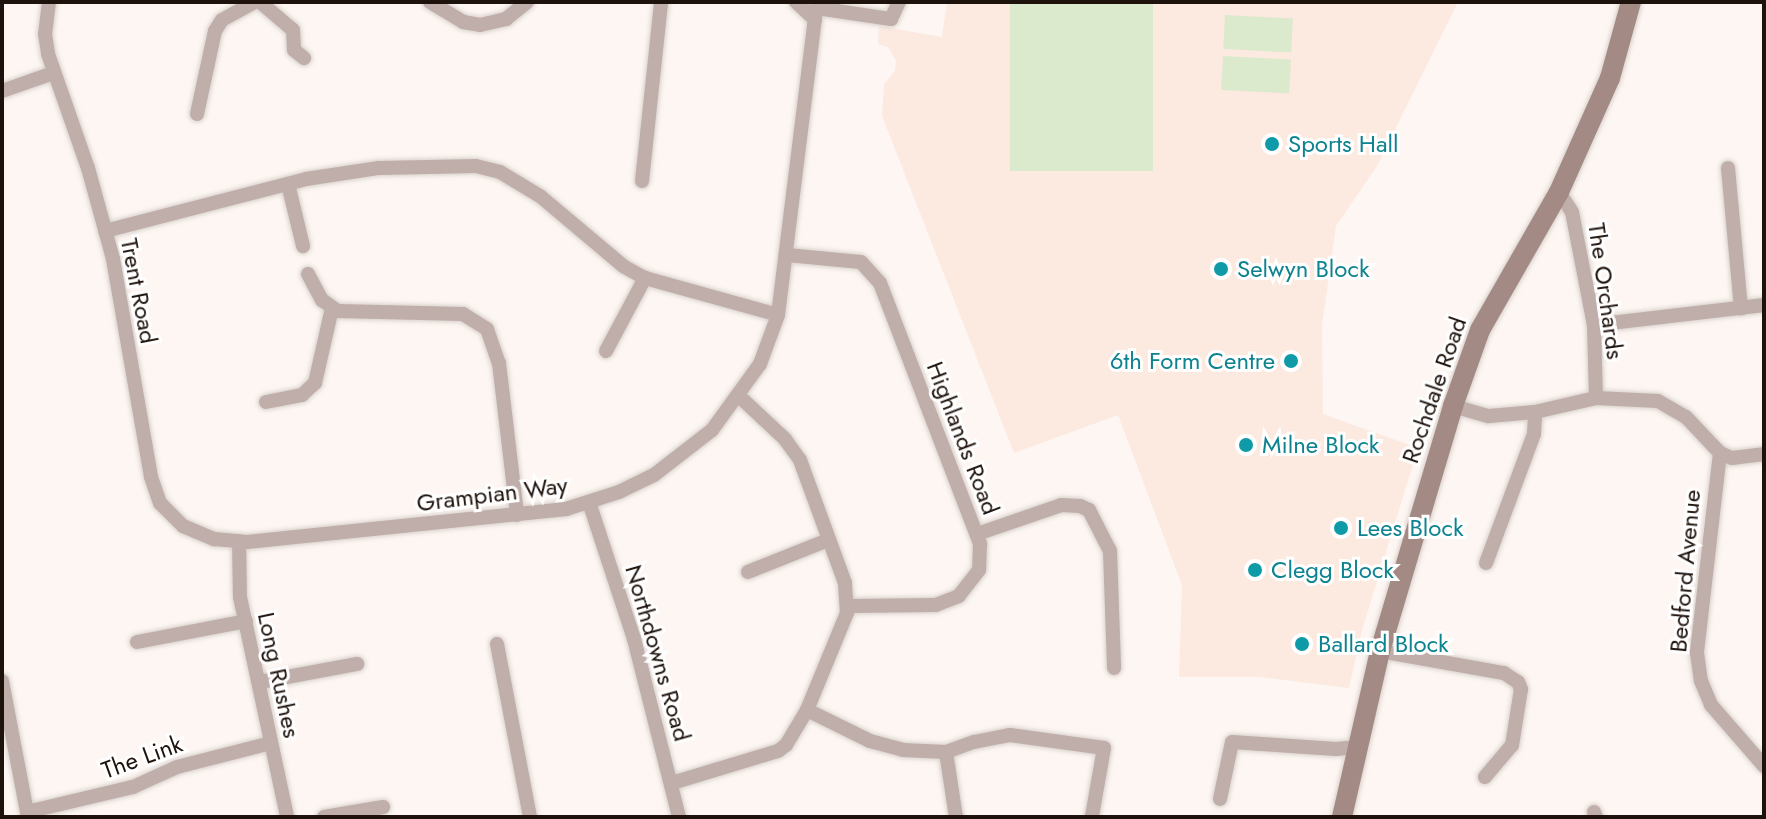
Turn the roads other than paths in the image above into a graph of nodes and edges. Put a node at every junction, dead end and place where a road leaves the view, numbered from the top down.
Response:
1 (49, 2) edge
2 (257, 2) edge
3 (430, 2) edge
4 (527, 2) edge
5 (661, 2) edge
6 (796, 2) edge
7 (899, 2) edge
8 (1631, 2) edge
9 (816, 10) edge
10 (304, 58) dead end
11 (53, 73) junction
12 (2, 91) edge
13 (197, 114) dead end
14 (1728, 168) dead end
15 (642, 181) dead end
16 (288, 184) junction
17 (1559, 192) junction
18 (105, 231) junction
19 (303, 246) dead end
20 (787, 255) junction
21 (308, 274) dead end
22 (645, 278) junction
23 (1764, 305) edge
24 (332, 308) junction
25 (1741, 308) junction
26 (778, 315) junction
27 (1594, 325) junction
28 (606, 351) dead end
29 (740, 397) junction
30 (1596, 398) junction
31 (266, 402) dead end
32 (1453, 406) junction
33 (1535, 412) junction
34 (1720, 453) junction
35 (1764, 454) edge
36 (589, 502) junction
37 (517, 515) junction
38 (977, 534) junction
39 (828, 540) junction
40 (239, 541) junction
41 (1486, 563) dead end
42 (748, 572) dead end
43 (848, 606) junction
44 (246, 621) junction
45 (137, 642) dead end
46 (497, 644) dead end
47 (1380, 651) junction
48 (357, 664) dead end
49 (1114, 668) dead end
50 (2, 681) edge
51 (260, 682) junction
52 (807, 710) junction
53 (271, 743) junction
54 (1359, 747) junction
55 (946, 752) junction
56 (1764, 766) edge
57 (1485, 777) dead end
58 (672, 783) junction
59 (1220, 799) dead end
60 (383, 807) dead end
61 (28, 814) edge
62 (1092, 816) edge
63 (287, 817) edge
64 (324, 817) edge
65 (530, 817) edge
66 (679, 817) edge
67 (956, 817) edge
68 (1342, 817) edge

1 - 11 street, Trent Road
2 - 10 street
2 - 13 street
3 - 4 street
5 - 15 street
6 - 9 street
7 - 9 street
8 - 17 main road, Rochdale Road
9 - 20 street, Grampian Way
11 - 12 street
11 - 18 street, Trent Road
14 - 25 street
16 - 18 street
16 - 19 street
16 - 22 street
17 - 27 street, The Orchards
17 - 32 main road, Rochdale Road
18 - 40 street, Trent Road
20 - 26 street, Grampian Way
20 - 38 street, Highlands Road
21 - 24 street
22 - 26 street
22 - 28 street
23 - 25 street
24 - 31 street
24 - 37 street
25 - 27 street
26 - 29 street, Grampian Way
27 - 30 street, The Orchards
29 - 36 street, Grampian Way
29 - 39 street
30 - 33 street
30 - 34 street
32 - 33 street
32 - 47 main road, Rochdale Road
33 - 41 street
34 - 35 street
34 - 56 street, Bedford Avenue
36 - 37 street, Grampian Way
36 - 58 street, Northdowns Road
37 - 40 street, Grampian Way
38 - 43 street, Highlands Road
38 - 49 street
39 - 42 street
39 - 43 street
40 - 44 street, Long Rushes
43 - 52 street
44 - 45 street
44 - 51 street, Long Rushes
46 - 65 street
47 - 54 main road, Rochdale Road
47 - 57 street
48 - 51 street
50 - 61 street
51 - 53 street, Long Rushes
52 - 55 street
52 - 58 street
53 - 61 street, The Link
53 - 63 street, Long Rushes
54 - 59 street
54 - 68 main road, Rochdale Road
55 - 62 street
55 - 67 street
58 - 66 street, Northdowns Road
60 - 64 street

